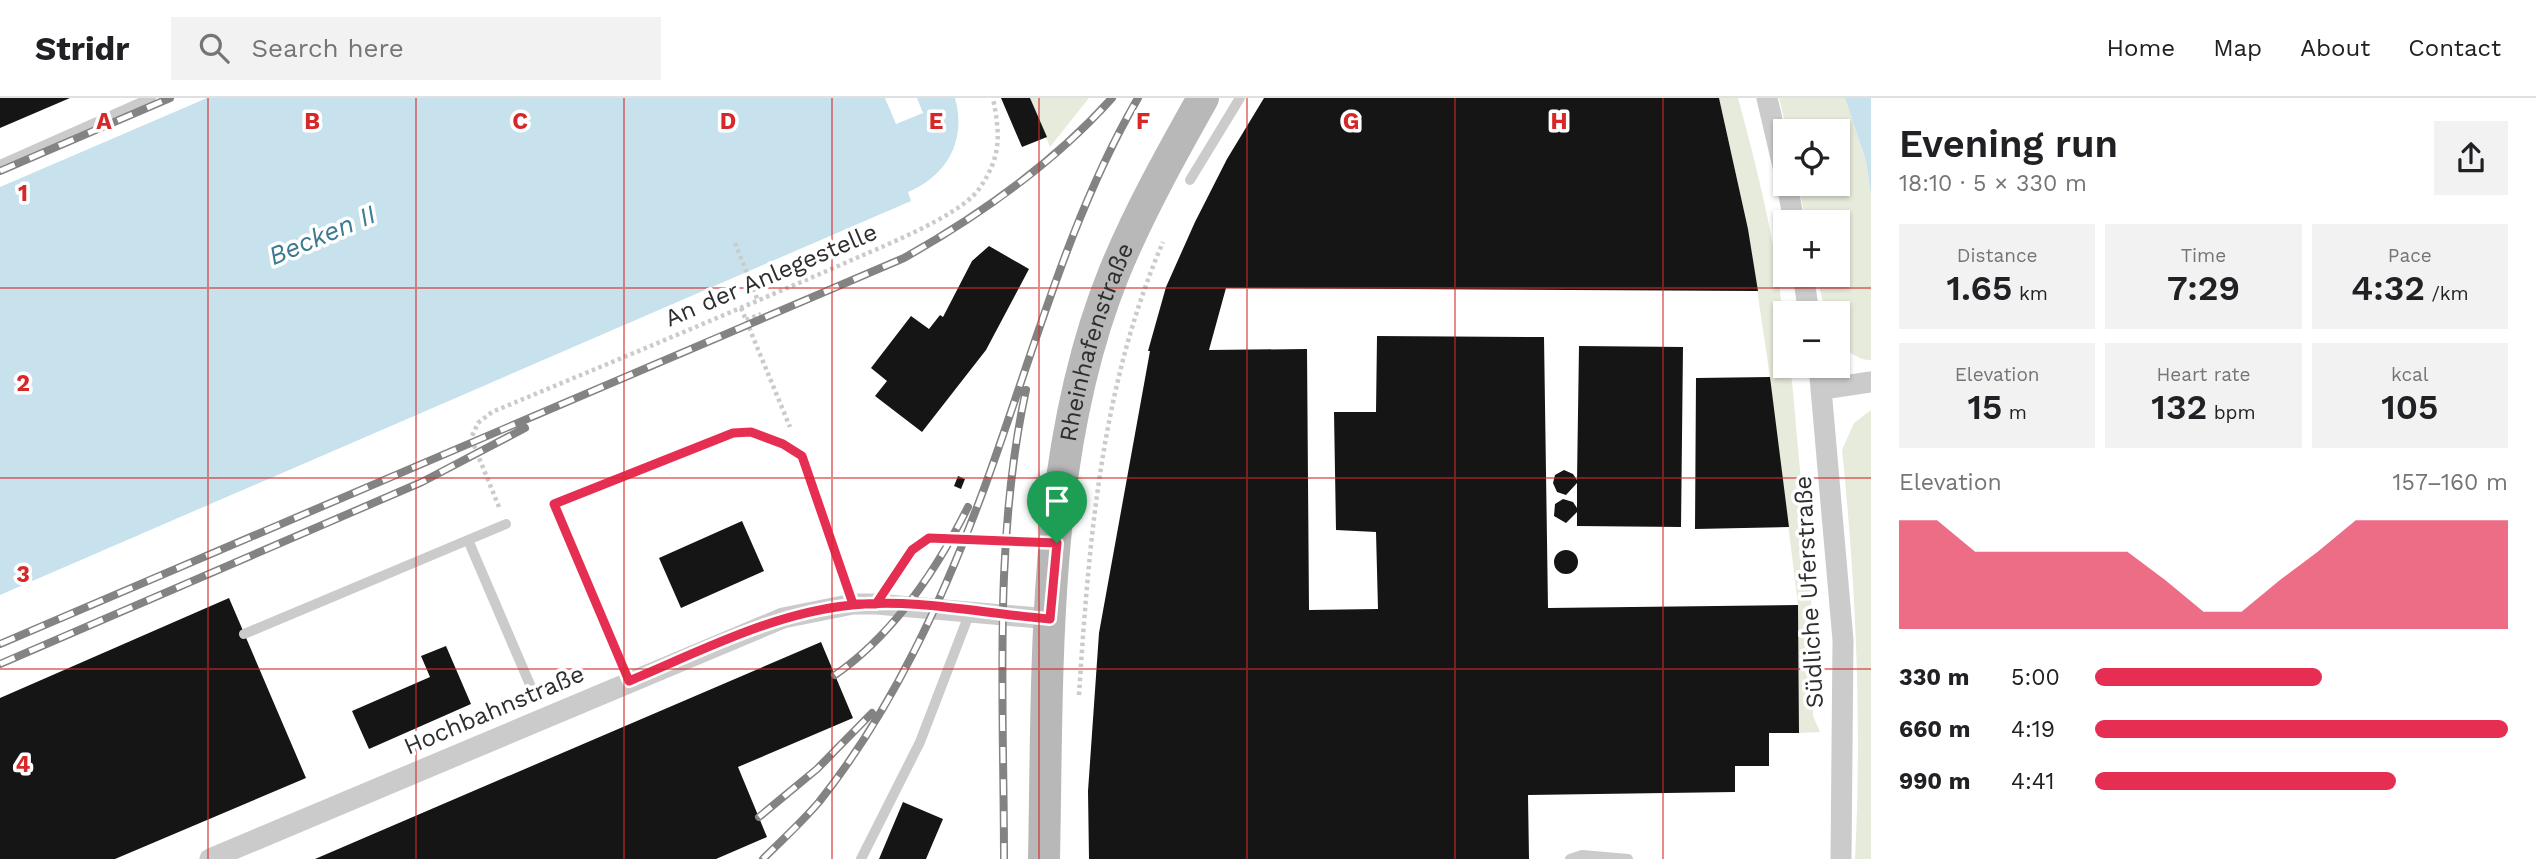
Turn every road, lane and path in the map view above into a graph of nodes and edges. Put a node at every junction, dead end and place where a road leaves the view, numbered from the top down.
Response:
1 (151, 98) edge
2 (993, 98) edge
3 (1203, 98) edge
4 (1240, 98) edge
5 (1767, 98) edge
6 (132, 102) edge
7 (1773, 124) edge
8 (0, 164) edge
9 (1191, 180) dead end
10 (1168, 231) dead end
11 (735, 243) dead end
12 (758, 301) junction
13 (741, 308) junction
14 (761, 313) dead end
15 (746, 320) junction
16 (1821, 378) edge
17 (1870, 382) edge
18 (1823, 389) junction
19 (802, 456) junction
20 (506, 524) joint
21 (468, 540) junction
22 (1057, 543) junction
23 (853, 604) junction
24 (876, 604) junction
25 (970, 612) junction
26 (1050, 619) junction
27 (244, 634) dead end
28 (629, 681) junction
29 (534, 694) dead end
30 (210, 859) edge
31 (861, 859) edge
32 (1044, 859) edge
33 (1570, 859) edge
34 (1628, 859) edge
35 (1841, 859) edge

1 - 6 lane
2 - 12 path, An der Anlegestelle
3 - 22 main road, Rheinhafenstraße
4 - 9 lane
5 - 7 street
6 - 8 lane
10 - 22 path
11 - 12 path
12 - 13 path, An der Anlegestelle
13 - 15 path
13 - 20 path, An der Anlegestelle
14 - 15 path
15 - 19 path
16 - 18 street, Südliche Uferstraße
17 - 18 street
18 - 35 street, Südliche Uferstraße
19 - 23 lane
19 - 28 lane
20 - 21 lane
21 - 27 lane
21 - 29 lane
22 - 24 path
22 - 26 main road, Rheinhafenstraße
23 - 24 street, Hochbahnstraße
23 - 28 street, Hochbahnstraße
24 - 25 street, Hochbahnstraße
25 - 26 street, Hochbahnstraße
25 - 31 lane
26 - 32 main road, Rheinhafenstraße
28 - 30 street, Hochbahnstraße
33 - 34 lane

